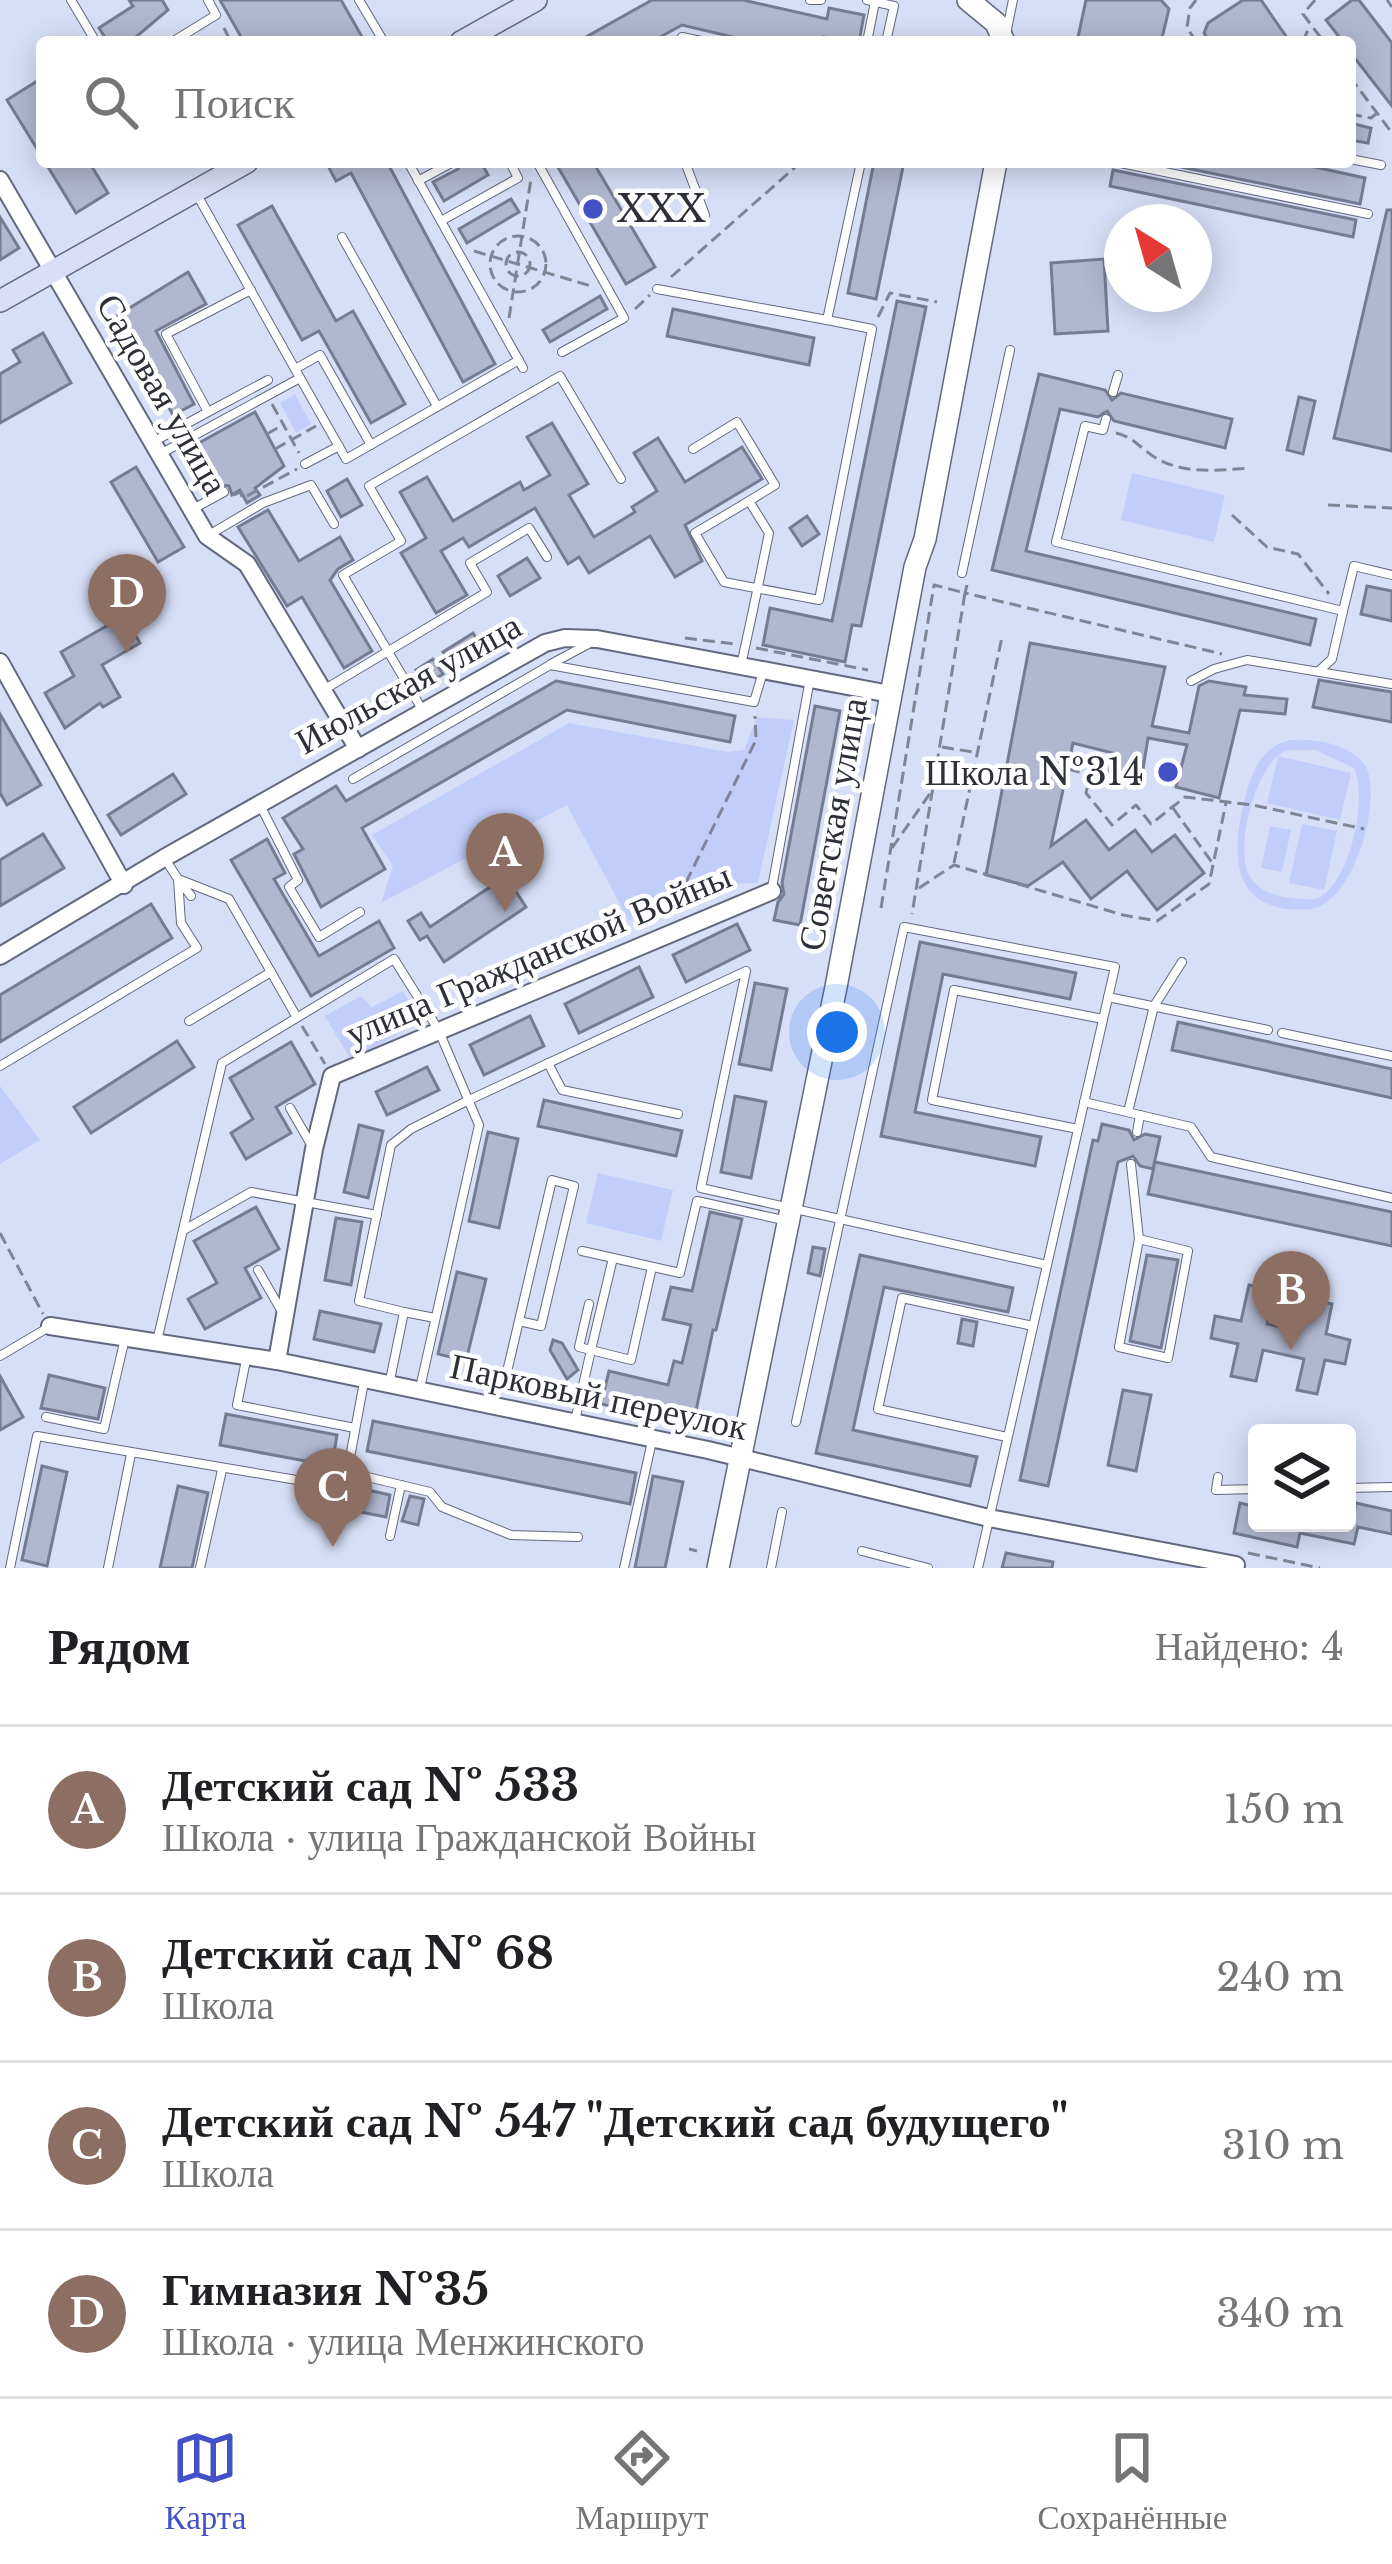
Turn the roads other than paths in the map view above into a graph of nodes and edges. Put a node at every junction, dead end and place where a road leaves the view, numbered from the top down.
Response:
1 (70, 0) edge
2 (208, 0) edge
3 (359, 0) edge
4 (536, 0) edge
5 (810, 0) edge
6 (821, 0) edge
7 (968, 0) edge
8 (1012, 0) edge
9 (871, 1) edge
10 (894, 3) edge
11 (92, 36) edge
12 (182, 36) edge
13 (380, 36) edge
14 (472, 36) edge
15 (868, 36) edge
16 (887, 36) edge
17 (1002, 36) edge
18 (1005, 36) edge
19 (1356, 160) edge
20 (1381, 165) dead end
21 (236, 168) edge
22 (411, 168) edge
23 (442, 168) edge
24 (513, 168) edge
25 (539, 168) edge
26 (687, 168) edge
27 (860, 168) edge
28 (994, 168) edge
29 (1145, 168) edge
30 (0, 180) edge
31 (418, 181) junction
32 (195, 191) junction
33 (705, 214) dead end
34 (1368, 214) dead end
35 (441, 221) junction
36 (342, 237) dead end
37 (53, 271) junction
38 (658, 289) road end
39 (250, 290) junction
40 (0, 301) edge
41 (827, 320) junction
42 (1010, 350) dead end
43 (562, 352) dead end
44 (298, 374) junction
45 (1118, 375) dead end
46 (268, 380) dead end
47 (1114, 392) dead end
48 (437, 406) junction
49 (208, 412) junction
50 (1106, 419) dead end
51 (371, 445) junction
52 (338, 446) junction
53 (155, 449) junction
54 (693, 449) dead end
55 (305, 464) road end
56 (621, 479) dead end
57 (225, 496) road end
58 (749, 501) junction
59 (192, 510) junction
60 (334, 524) dead end
61 (207, 536) junction
62 (547, 557) dead end
63 (962, 573) dead end
64 (1392, 575) edge
65 (757, 589) junction
66 (1343, 611) junction
67 (597, 639) junction
68 (388, 651) junction
69 (0, 662) edge
70 (741, 664) junction
71 (550, 665) junction
72 (764, 669) junction
73 (1319, 671) junction
74 (810, 677) junction
75 (1191, 681) dead end
76 (1392, 684) edge
77 (323, 689) junction
78 (890, 694) junction
79 (424, 712) junction
80 (358, 749) junction
81 (353, 778) dead end
82 (260, 804) junction
83 (164, 858) junction
84 (178, 879) junction
85 (124, 885) junction
86 (772, 891) joint
87 (191, 896) dead end
88 (360, 912) dead end
89 (0, 956) edge
90 (1182, 962) dead end
91 (271, 972) junction
92 (1108, 997) junction
93 (1154, 1006) junction
94 (296, 1016) junction
95 (1103, 1019) junction
96 (189, 1022) dead end
97 (438, 1029) junction
98 (1268, 1030) dead end
99 (1282, 1033) dead end
100 (1392, 1056) edge
101 (548, 1063) junction
102 (0, 1066) edge
103 (466, 1101) junction
104 (1084, 1102) junction
105 (290, 1108) dead end
106 (1128, 1112) junction
107 (679, 1114) dead end
108 (1140, 1115) junction
109 (1078, 1129) junction
110 (1137, 1132) dead end
111 (314, 1149) junction
112 (1131, 1165) dead end
113 (1392, 1198) edge
114 (306, 1202) junction
115 (377, 1214) junction
116 (790, 1215) junction
117 (842, 1220) junction
118 (183, 1231) junction
119 (1139, 1239) junction
120 (582, 1251) dead end
121 (613, 1258) junction
122 (1047, 1265) junction
123 (652, 1267) junction
124 (258, 1270) dead end
125 (589, 1304) dead end
126 (404, 1312) junction
127 (435, 1318) junction
128 (286, 1319) junction
129 (519, 1322) junction
130 (50, 1326) joint
131 (1033, 1326) junction
132 (124, 1338) junction
133 (157, 1342) junction
134 (591, 1350) junction
135 (0, 1357) edge
136 (246, 1358) junction
137 (277, 1361) junction
138 (364, 1381) junction
139 (388, 1386) junction
140 (419, 1392) junction
141 (581, 1393) junction
142 (46, 1417) dead end
143 (796, 1422) dead end
144 (574, 1424) junction
145 (355, 1428) junction
146 (1007, 1437) junction
147 (653, 1438) junction
148 (131, 1454) junction
149 (741, 1458) junction
150 (222, 1470) junction
151 (1218, 1477) dead end
152 (346, 1479) junction
153 (401, 1485) junction
154 (1392, 1487) edge
155 (1356, 1488) edge
156 (1248, 1489) edge
157 (782, 1512) dead end
158 (989, 1518) junction
159 (390, 1536) dead end
160 (578, 1537) dead end
161 (862, 1551) dead end
162 (1236, 1565) edge
163 (10, 1568) edge
164 (108, 1568) edge
165 (200, 1568) edge
166 (624, 1568) edge
167 (718, 1568) edge
168 (771, 1568) edge
169 (928, 1568) edge
170 (978, 1568) edge

1 - 11 lane
2 - 12 lane
3 - 13 lane
4 - 14 main road
5 - 6 lane
7 - 17 street
8 - 18 lane
9 - 10 lane
9 - 15 lane
10 - 16 lane
19 - 20 lane
21 - 32 main road
22 - 31 lane
23 - 31 lane
24 - 35 lane
25 - 43 lane
26 - 33 lane
27 - 41 lane
28 - 78 street, Советская улица
29 - 34 lane
30 - 37 street, Садовая улица
31 - 35 lane
32 - 37 main road
32 - 39 lane
35 - 48 lane
36 - 48 lane
37 - 40 main road
37 - 53 street, Садовая улица
38 - 41 lane
39 - 44 lane
39 - 49 lane
41 - 65 lane
42 - 63 lane
44 - 51 lane
44 - 52 lane
44 - 53 lane
45 - 47 lane
46 - 49 lane
48 - 51 lane
49 - 53 lane
50 - 66 lane
51 - 52 lane
52 - 55 lane
53 - 59 street, Садовая улица
54 - 58 lane
56 - 68 lane
57 - 59 lane
58 - 65 lane
58 - 65 lane
59 - 61 street, Садовая улица
60 - 61 lane
61 - 77 street, Садовая улица
62 - 68 lane
64 - 66 lane
65 - 70 lane
66 - 73 lane
67 - 70 street, Июльская улица
67 - 71 lane
67 - 79 street, Июльская улица
68 - 77 lane
68 - 79 lane
69 - 85 street
70 - 72 street, Июльская улица
71 - 72 lane
71 - 81 lane
72 - 74 street, Июльская улица
73 - 75 lane
73 - 76 lane
74 - 78 street, Июльская улица
74 - 86 lane
77 - 80 street, Садовая улица
78 - 116 street, Советская улица
79 - 80 street, Июльская улица
80 - 82 street, Июльская улица
82 - 83 street, Июльская улица
82 - 88 lane
83 - 84 lane
83 - 85 street, Июльская улица
84 - 87 lane
84 - 91 lane
84 - 102 lane
85 - 89 street, Июльская улица
86 - 97 street, улица Гражданской Войны
90 - 93 lane
91 - 94 lane
91 - 96 lane
92 - 93 lane
92 - 95 lane
92 - 117 lane
93 - 98 lane
93 - 106 lane
94 - 97 lane
94 - 118 lane
95 - 104 lane
95 - 109 lane
97 - 103 lane
97 - 111 street, улица Гражданской Войны
99 - 100 lane
101 - 103 lane
101 - 107 lane
101 - 116 lane
103 - 115 lane
103 - 127 lane
104 - 106 lane
104 - 109 lane
105 - 111 lane
106 - 108 lane
108 - 110 lane
108 - 113 lane
109 - 122 lane
111 - 114 street, улица Гражданской Войны
112 - 119 lane
114 - 115 lane
114 - 118 lane
114 - 128 street, улица Гражданской Войны
115 - 126 lane
116 - 117 lane
116 - 123 lane
116 - 149 street, Советская улица
117 - 122 lane
117 - 143 lane
118 - 133 lane
119 - 119 lane
120 - 121 lane
121 - 123 lane
121 - 134 lane
122 - 131 lane
123 - 134 lane
124 - 128 lane
125 - 134 lane
126 - 127 lane
126 - 139 lane
127 - 140 lane
128 - 137 street, улица Гражданской Войны
129 - 129 lane
129 - 141 lane
130 - 132 street, Парковый переулок
130 - 135 lane
131 - 146 lane
131 - 146 lane
132 - 133 street, Парковый переулок
132 - 142 lane
133 - 136 street, Парковый переулок
134 - 141 lane
136 - 137 street, Парковый переулок
136 - 145 lane
137 - 138 street, Парковый переулок
138 - 139 street, Парковый переулок
138 - 145 lane
139 - 140 street, Парковый переулок
140 - 144 street, Парковый переулок
141 - 144 lane
144 - 147 street, Парковый переулок
145 - 152 lane
146 - 158 lane
147 - 149 street, Парковый переулок
147 - 166 lane
148 - 150 lane
148 - 163 lane
148 - 164 lane
149 - 158 street, Парковый переулок
149 - 167 street, Советская улица
150 - 152 lane
150 - 165 lane
151 - 156 lane
152 - 153 lane
153 - 159 lane
153 - 160 lane
154 - 155 lane
157 - 168 lane
158 - 162 street, Парковый переулок
158 - 170 lane
161 - 169 lane

